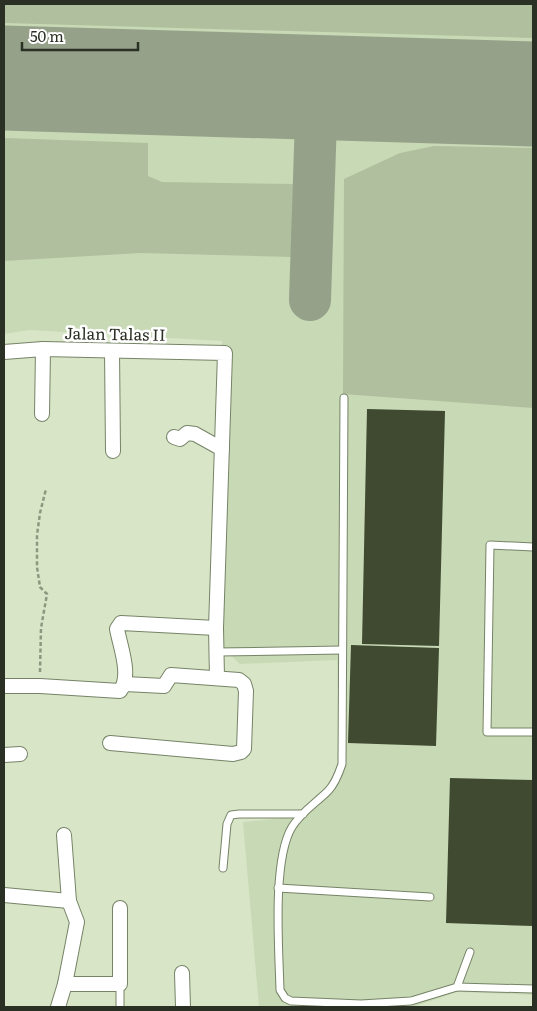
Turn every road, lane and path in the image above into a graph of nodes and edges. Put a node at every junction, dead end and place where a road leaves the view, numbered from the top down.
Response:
1 (43, 349) junction
2 (112, 351) junction
3 (4, 352) edge
4 (344, 398) dead end
5 (42, 414) dead end
6 (174, 437) dead end
7 (222, 449) junction
8 (113, 451) dead end
9 (46, 489) dead end
10 (533, 547) edge
11 (216, 628) junction
12 (342, 650) junction
13 (217, 652) junction
14 (217, 678) junction
15 (125, 684) junction
16 (4, 686) edge
17 (40, 686) junction
18 (533, 732) edge
19 (110, 743) dead end
20 (20, 754) dead end
21 (4, 755) edge
22 (302, 814) junction
23 (64, 835) dead end
24 (223, 868) dead end
25 (278, 888) junction
26 (4, 895) edge
27 (430, 897) dead end
28 (69, 901) junction
29 (120, 908) dead end
30 (470, 952) dead end
31 (182, 973) dead end
32 (65, 984) junction
33 (120, 984) junction
34 (457, 987) junction
35 (533, 989) edge
36 (58, 1007) edge
37 (120, 1007) edge
38 (183, 1007) edge

1 - 2 street, Jalan Talas II
1 - 3 street, Jalan Talas II
1 - 5 street
2 - 7 street, Jalan Talas II
2 - 8 street
4 - 12 lane
6 - 7 street
7 - 11 street
9 - 17 path
10 - 18 lane
11 - 13 street
11 - 15 street
12 - 13 lane
12 - 22 lane
13 - 14 street
14 - 15 street
14 - 19 street
15 - 17 street
16 - 17 street
20 - 21 street
22 - 24 lane
22 - 25 lane
23 - 28 street
25 - 27 lane
25 - 34 lane
26 - 28 street
28 - 32 street
29 - 33 street
30 - 34 lane
31 - 38 street
32 - 33 street
32 - 36 street
33 - 37 lane
34 - 35 lane

